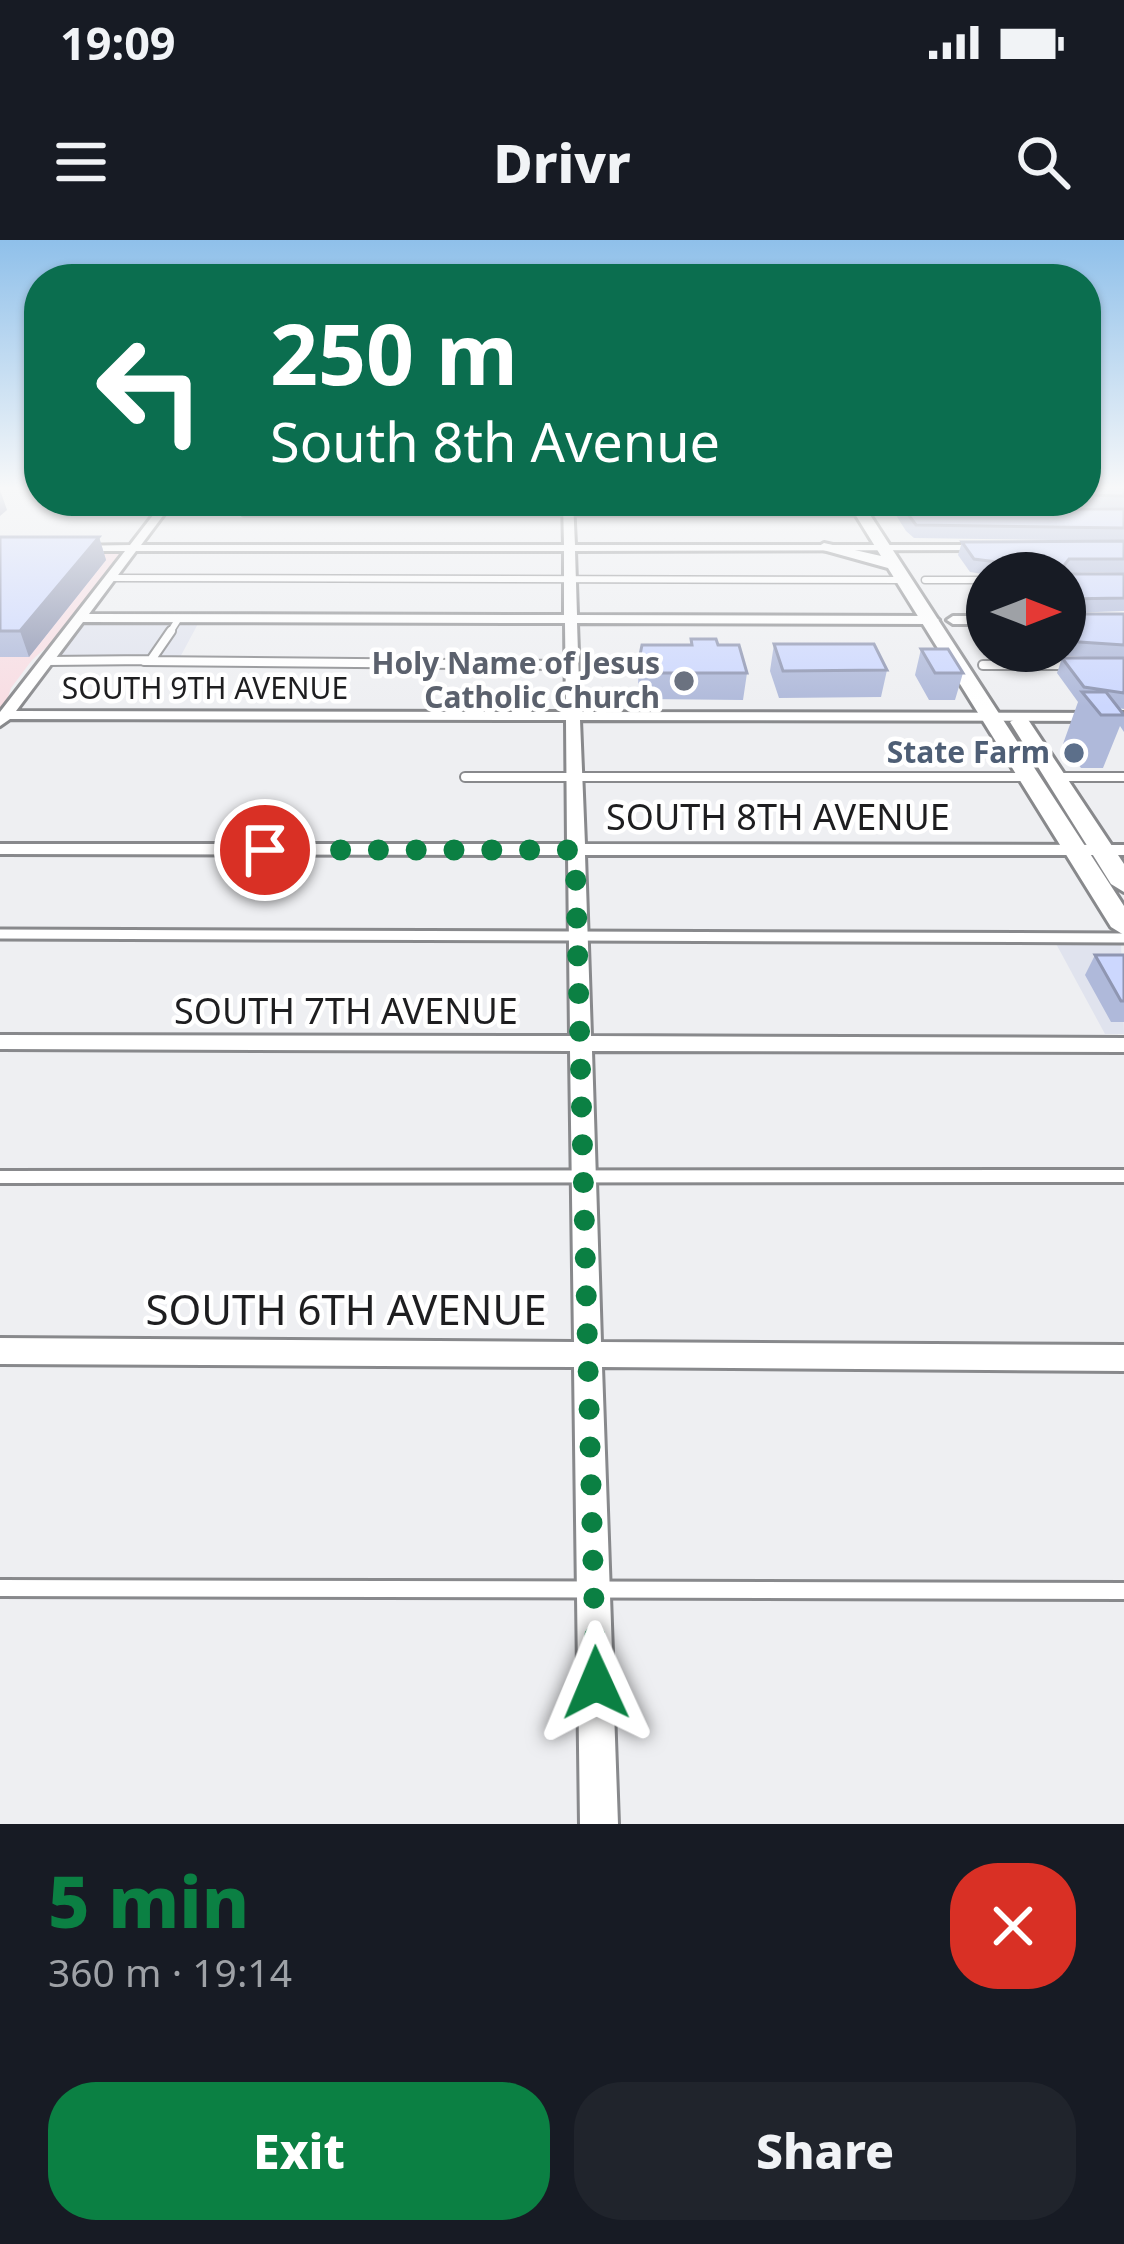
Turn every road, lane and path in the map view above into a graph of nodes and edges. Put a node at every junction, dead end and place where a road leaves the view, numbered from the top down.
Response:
1 (124, 560) edge
2 (569, 560) edge
3 (886, 560) edge
4 (901, 560) edge
5 (926, 560) edge
6 (904, 564) junction
7 (966, 576) edge
8 (110, 578) junction
9 (569, 579) junction
10 (80, 618) junction
11 (179, 618) junction
12 (570, 619) junction
13 (943, 620) junction
14 (966, 620) edge
15 (966, 647) edge
16 (47, 661) junction
17 (144, 661) junction
18 (571, 665) junction
19 (985, 672) edge
20 (573, 716) junction
21 (1005, 717) junction
22 (1124, 717) edge
23 (3, 719) edge
24 (465, 777) dead end
25 (1042, 777) junction
26 (1124, 777) edge
27 (574, 778) junction
28 (0, 849) edge
29 (575, 850) junction
30 (1101, 850) edge
31 (1124, 884) edge
32 (1124, 927) edge
33 (0, 934) edge
34 (577, 936) junction
35 (1124, 938) edge
36 (0, 1042) edge
37 (579, 1045) junction
38 (1124, 1045) edge
39 (1124, 1176) edge
40 (0, 1177) edge
41 (583, 1179) junction
42 (0, 1351) edge
43 (587, 1352) junction
44 (1124, 1358) edge
45 (0, 1588) edge
46 (593, 1589) junction
47 (1124, 1591) edge
48 (599, 1824) edge

1 - 8 street
2 - 9 street
3 - 6 main road
4 - 6 main road
5 - 6 street
6 - 7 lane
6 - 9 lane
6 - 13 main road
8 - 9 lane
8 - 10 street
9 - 12 street
10 - 11 street
10 - 16 street
11 - 12 street
11 - 17 lane
12 - 13 street
12 - 18 street
13 - 14 street
13 - 15 main road
13 - 21 main road
16 - 17 lane
16 - 23 street
17 - 18 lane
18 - 20 street
19 - 21 main road
20 - 21 street, SOUTH 9TH AVENUE
20 - 23 street, SOUTH 9TH AVENUE
20 - 27 street
21 - 22 street, SOUTH 9TH AVENUE
21 - 25 main road
24 - 27 lane
25 - 26 lane
25 - 27 lane
25 - 30 main road
27 - 29 street
28 - 29 street, SOUTH 8TH AVENUE
29 - 30 street, SOUTH 8TH AVENUE
29 - 34 street
30 - 31 main road
30 - 32 main road
33 - 34 lane
34 - 35 lane
34 - 37 street
36 - 37 street, SOUTH 7TH AVENUE
37 - 38 street, SOUTH 7TH AVENUE
37 - 41 street
39 - 41 lane
40 - 41 lane
41 - 43 street
42 - 43 street, SOUTH 6TH AVENUE
43 - 44 street, SOUTH 6TH AVENUE
43 - 46 street
45 - 46 lane
46 - 47 lane
46 - 48 street

